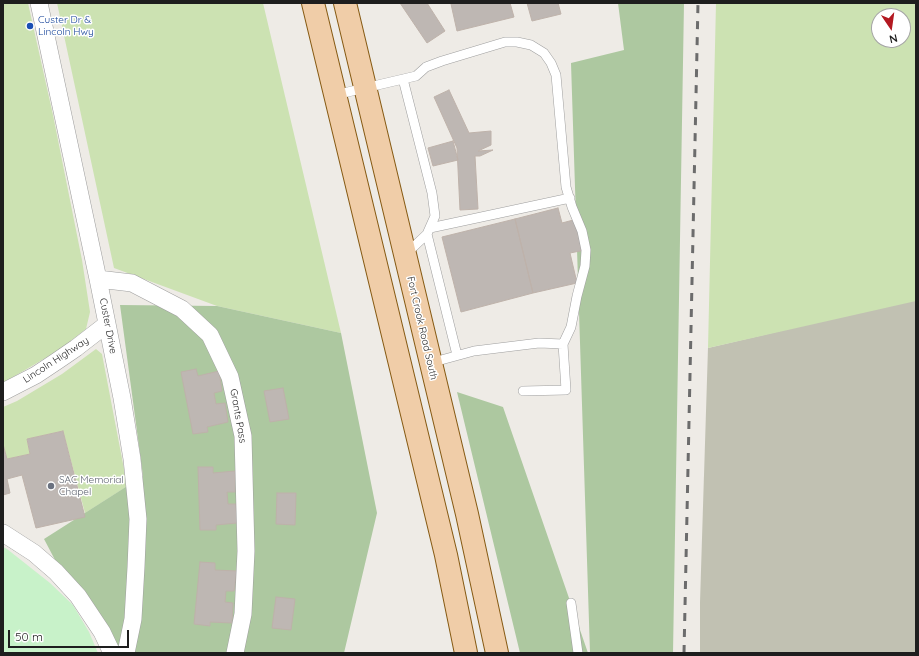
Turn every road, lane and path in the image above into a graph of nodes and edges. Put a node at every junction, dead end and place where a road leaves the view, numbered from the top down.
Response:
1 (39, 3) edge
2 (314, 3) edge
3 (345, 3) edge
4 (403, 79) junction
5 (365, 88) junction
6 (335, 95) junction
7 (570, 198) junction
8 (428, 231) junction
9 (405, 255) junction
10 (98, 279) junction
11 (107, 324) junction
12 (563, 344) junction
13 (457, 355) junction
14 (430, 363) junction
15 (523, 391) dead end
16 (3, 392) edge
17 (3, 534) edge
18 (571, 603) dead end
19 (112, 653) edge
20 (126, 653) edge
21 (235, 653) edge
22 (466, 653) edge
23 (497, 653) edge
24 (578, 653) edge

1 - 10 street, Custer Drive
2 - 6 main road
3 - 5 main road, Fort Crook Road South
4 - 5 lane
4 - 7 lane
4 - 8 lane
5 - 6 lane
5 - 9 main road, Fort Crook Road South
6 - 22 main road
7 - 8 lane
7 - 12 lane
8 - 9 lane
8 - 13 lane
9 - 14 main road, Fort Crook Road South
10 - 11 street, Custer Drive
10 - 21 street, Grants Pass
11 - 16 street, Lincoln Highway
11 - 20 street, Custer Drive
12 - 13 lane
12 - 15 lane
13 - 14 lane
14 - 23 main road, Fort Crook Road South
17 - 19 street
18 - 24 lane

